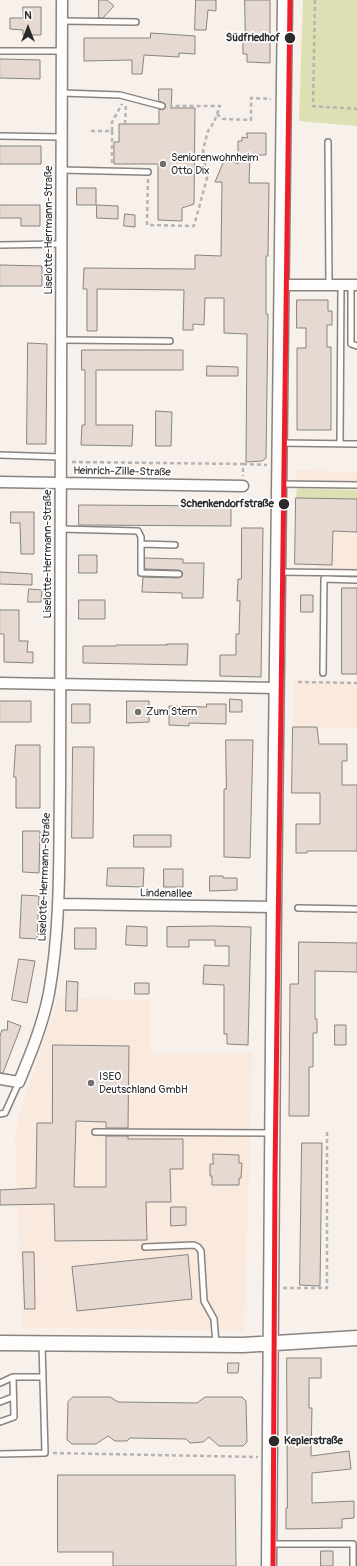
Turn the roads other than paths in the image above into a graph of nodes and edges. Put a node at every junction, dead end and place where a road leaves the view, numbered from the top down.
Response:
1 (62, 0) edge
2 (285, 0) edge
3 (62, 22) junction
4 (136, 22) dead end
5 (0, 51) edge
6 (62, 51) junction
7 (62, 93) junction
8 (162, 106) road end
9 (0, 136) edge
10 (62, 137) junction
11 (328, 142) dead end
12 (62, 170) junction
13 (148, 172) road end
14 (61, 244) junction
15 (0, 246) edge
16 (282, 285) junction
17 (329, 285) junction
18 (350, 285) edge
19 (61, 340) junction
20 (170, 341) dead end
21 (357, 346) edge
22 (280, 443) junction
23 (340, 444) junction
24 (357, 444) edge
25 (0, 456) edge
26 (60, 459) junction
27 (0, 482) edge
28 (60, 483) junction
29 (279, 484) junction
30 (357, 485) edge
31 (243, 486) road end
32 (60, 529) junction
33 (141, 544) junction
34 (175, 545) dead end
35 (278, 572) junction
36 (357, 573) edge
37 (179, 574) dead end
38 (357, 580) edge
39 (323, 673) dead end
40 (0, 684) edge
41 (60, 684) junction
42 (277, 688) junction
43 (58, 904) junction
44 (274, 907) junction
45 (298, 908) dead end
46 (357, 909) edge
47 (0, 1079) edge
48 (19, 1082) junction
49 (0, 1114) edge
50 (95, 1132) dead end
51 (272, 1133) junction
52 (145, 1247) dead end
53 (357, 1338) edge
54 (0, 1343) edge
55 (42, 1343) junction
56 (270, 1343) junction
57 (216, 1345) junction
58 (43, 1377) junction
59 (13, 1378) junction
60 (0, 1383) edge
61 (13, 1397) junction
62 (0, 1402) edge
63 (0, 1422) edge
64 (0, 1454) edge
65 (269, 1544) junction
66 (269, 1566) edge
67 (353, 1566) edge

1 - 3 street, Liselotte-Herrmann-Straße
2 - 16 street
3 - 4 lane
3 - 6 street, Liselotte-Herrmann-Straße
5 - 6 lane
6 - 7 street, Liselotte-Herrmann-Straße
7 - 8 lane
7 - 10 street, Liselotte-Herrmann-Straße
9 - 10 lane
10 - 12 street, Liselotte-Herrmann-Straße
11 - 17 lane
12 - 13 lane
12 - 14 street, Liselotte-Herrmann-Straße
14 - 15 lane
14 - 19 street, Liselotte-Herrmann-Straße
16 - 17 street
16 - 22 street
17 - 18 street
18 - 21 lane
18 - 23 lane
19 - 20 lane
19 - 26 street, Liselotte-Herrmann-Straße
22 - 23 lane
22 - 29 street
23 - 24 lane
25 - 26 lane
26 - 28 street, Liselotte-Herrmann-Straße
27 - 28 street, Heinrich-Zille-Straße
28 - 31 street, Heinrich-Zille-Straße
28 - 32 street, Liselotte-Herrmann-Straße
29 - 30 lane
29 - 35 street
32 - 33 lane
32 - 41 street, Liselotte-Herrmann-Straße
33 - 34 lane
33 - 37 lane
35 - 36 lane
35 - 42 street
38 - 39 lane
40 - 41 street
41 - 42 street
41 - 43 street, Liselotte-Herrmann-Straße
42 - 44 street
43 - 44 street, Lindenallee
43 - 48 street, Liselotte-Herrmann-Straße
44 - 51 street
45 - 46 lane
47 - 48 street
48 - 49 lane
50 - 51 lane
51 - 56 street
52 - 57 lane
53 - 56 street
54 - 55 street
55 - 57 street
55 - 58 lane
56 - 57 street
56 - 65 street
58 - 59 lane
58 - 64 lane
59 - 60 lane
59 - 61 lane
61 - 62 lane
61 - 63 lane
65 - 66 street
65 - 67 lane

